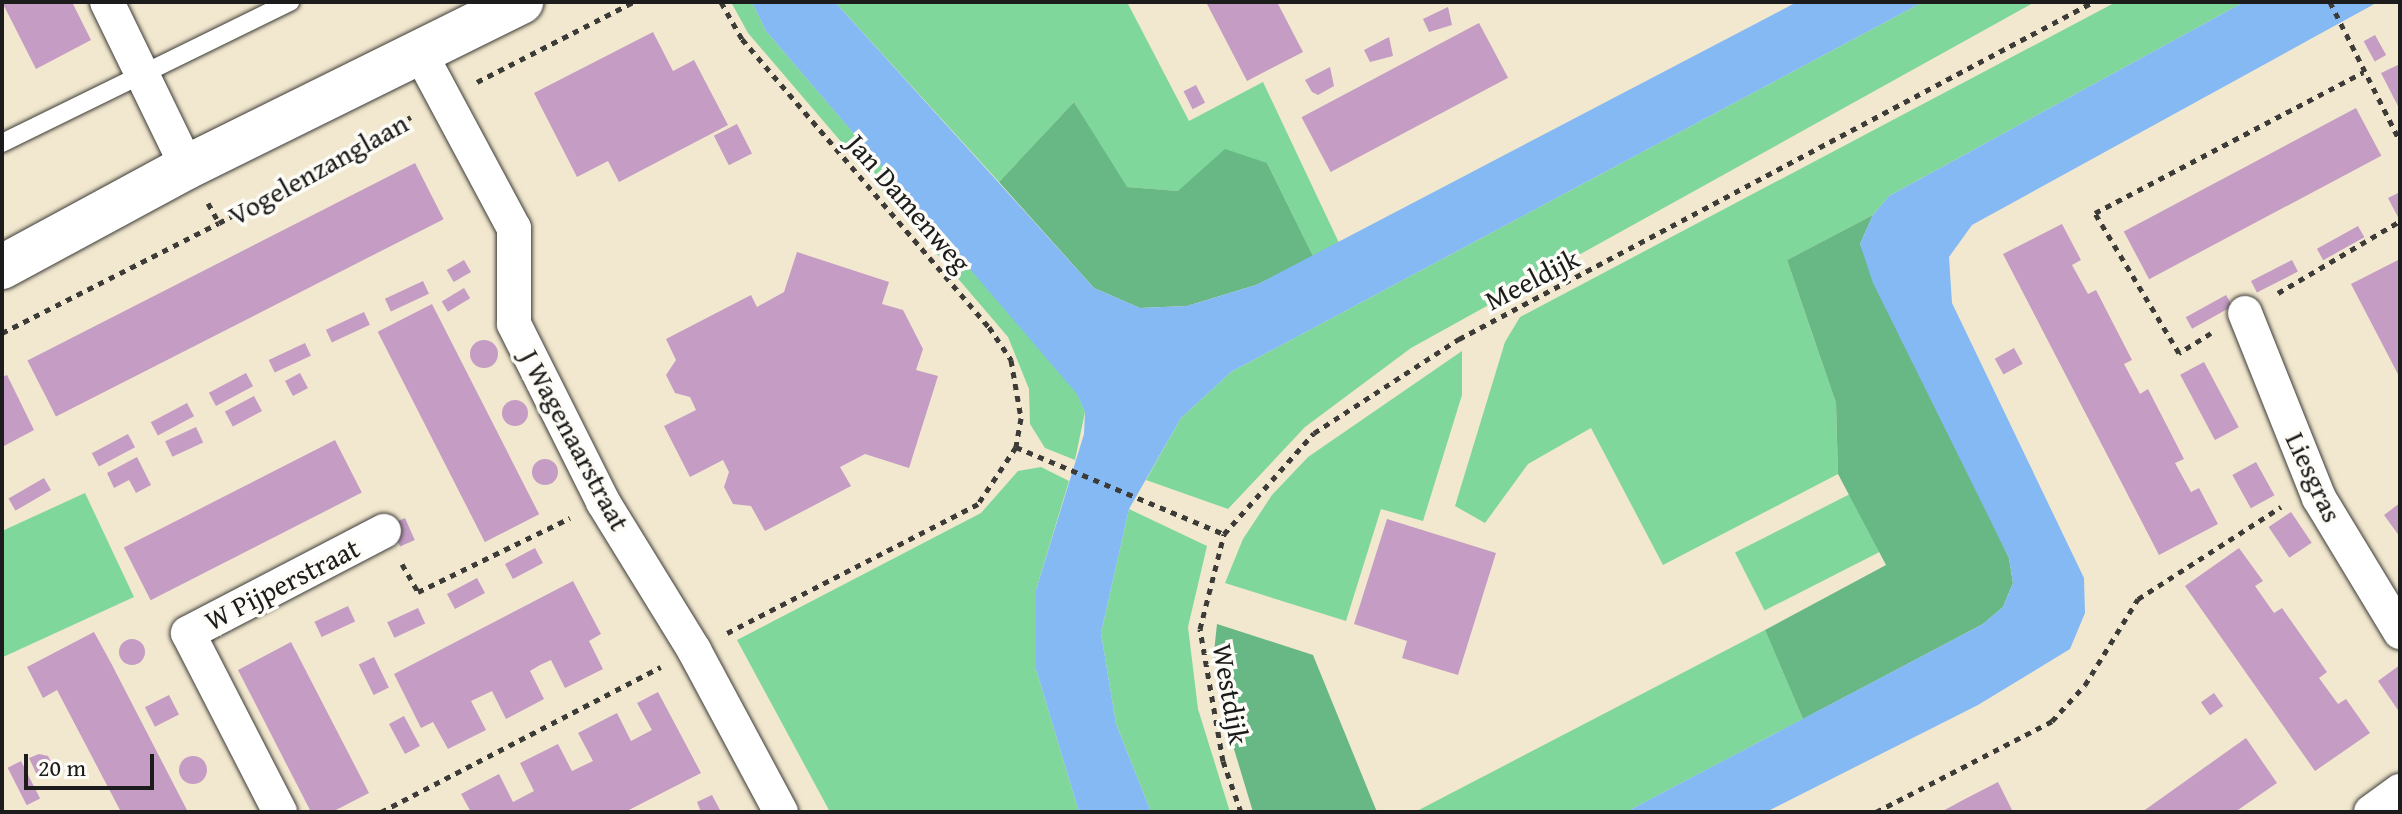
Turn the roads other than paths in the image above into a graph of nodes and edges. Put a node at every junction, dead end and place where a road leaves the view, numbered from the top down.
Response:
1 (107, 2) edge
2 (290, 2) edge
3 (521, 2) edge
4 (420, 53) junction
5 (142, 74) junction
6 (2, 143) edge
7 (187, 167) junction
8 (2, 267) edge
9 (2245, 313) road end
10 (384, 531) road end
11 (2400, 632) edge
12 (2400, 791) edge
13 (280, 812) edge
14 (781, 812) edge
15 (2371, 812) edge

1 - 5 street
2 - 5 lane
3 - 4 street, Vogelenzanglaan
4 - 7 street, Vogelenzanglaan
4 - 14 street, J Wagenaarstraat
5 - 6 lane
5 - 7 street
7 - 8 street, Vogelenzanglaan
9 - 11 street, Liesgras
10 - 13 street, W Pijperstraat
12 - 15 street

